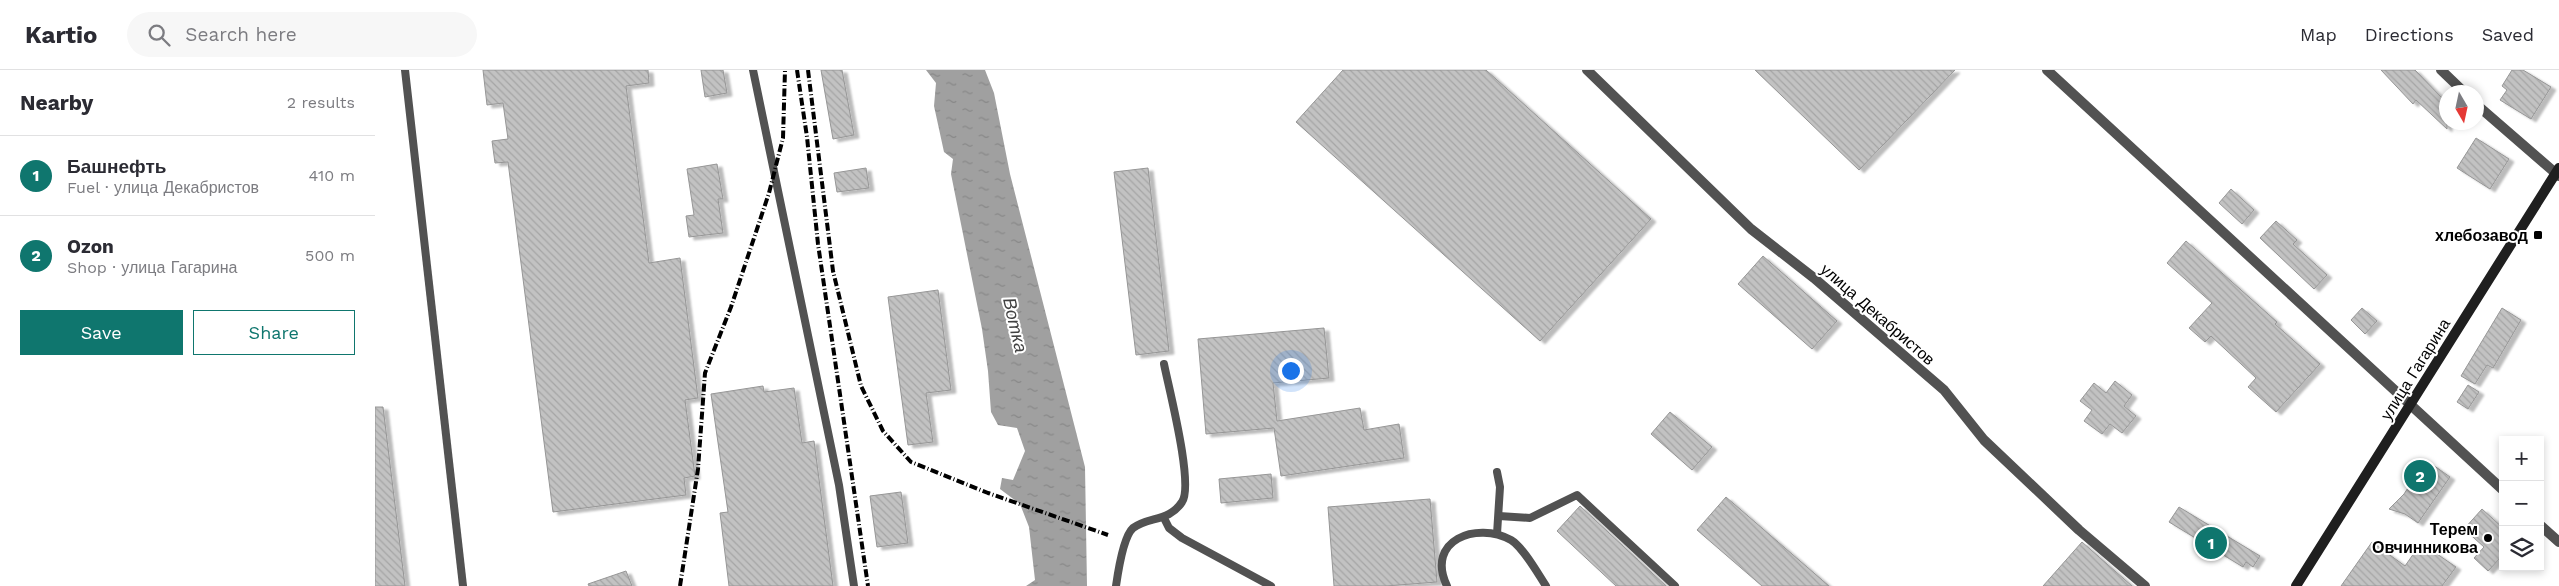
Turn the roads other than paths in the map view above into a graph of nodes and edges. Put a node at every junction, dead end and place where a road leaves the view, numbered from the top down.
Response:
1 (405, 70) edge
2 (753, 70) edge
3 (1587, 70) edge
4 (2047, 70) edge
5 (2441, 70) edge
6 (2457, 85) edge
7 (2484, 111) edge
8 (2558, 173) edge
9 (1164, 364) dead end
10 (2411, 405) junction
11 (1497, 472) dead end
12 (2499, 486) edge
13 (1499, 516) junction
14 (1164, 518) junction
15 (2541, 526) edge
16 (1497, 534) junction
17 (2559, 542) edge
18 (463, 586) edge
19 (854, 586) edge
20 (1116, 586) edge
21 (1271, 586) edge
22 (1447, 586) edge
23 (1546, 586) edge
24 (1675, 586) edge
25 (2145, 586) edge
26 (2296, 586) edge

1 - 18 lane
2 - 19 lane
3 - 25 street, улица Декабристов
4 - 10 street
5 - 6 street
7 - 8 street
8 - 10 main road, улица Гагарина
9 - 14 lane
10 - 12 street
10 - 26 main road, улица Гагарина
11 - 13 lane
13 - 16 lane
13 - 24 lane
14 - 20 lane
14 - 21 lane
15 - 17 street
16 - 22 lane
16 - 23 lane

